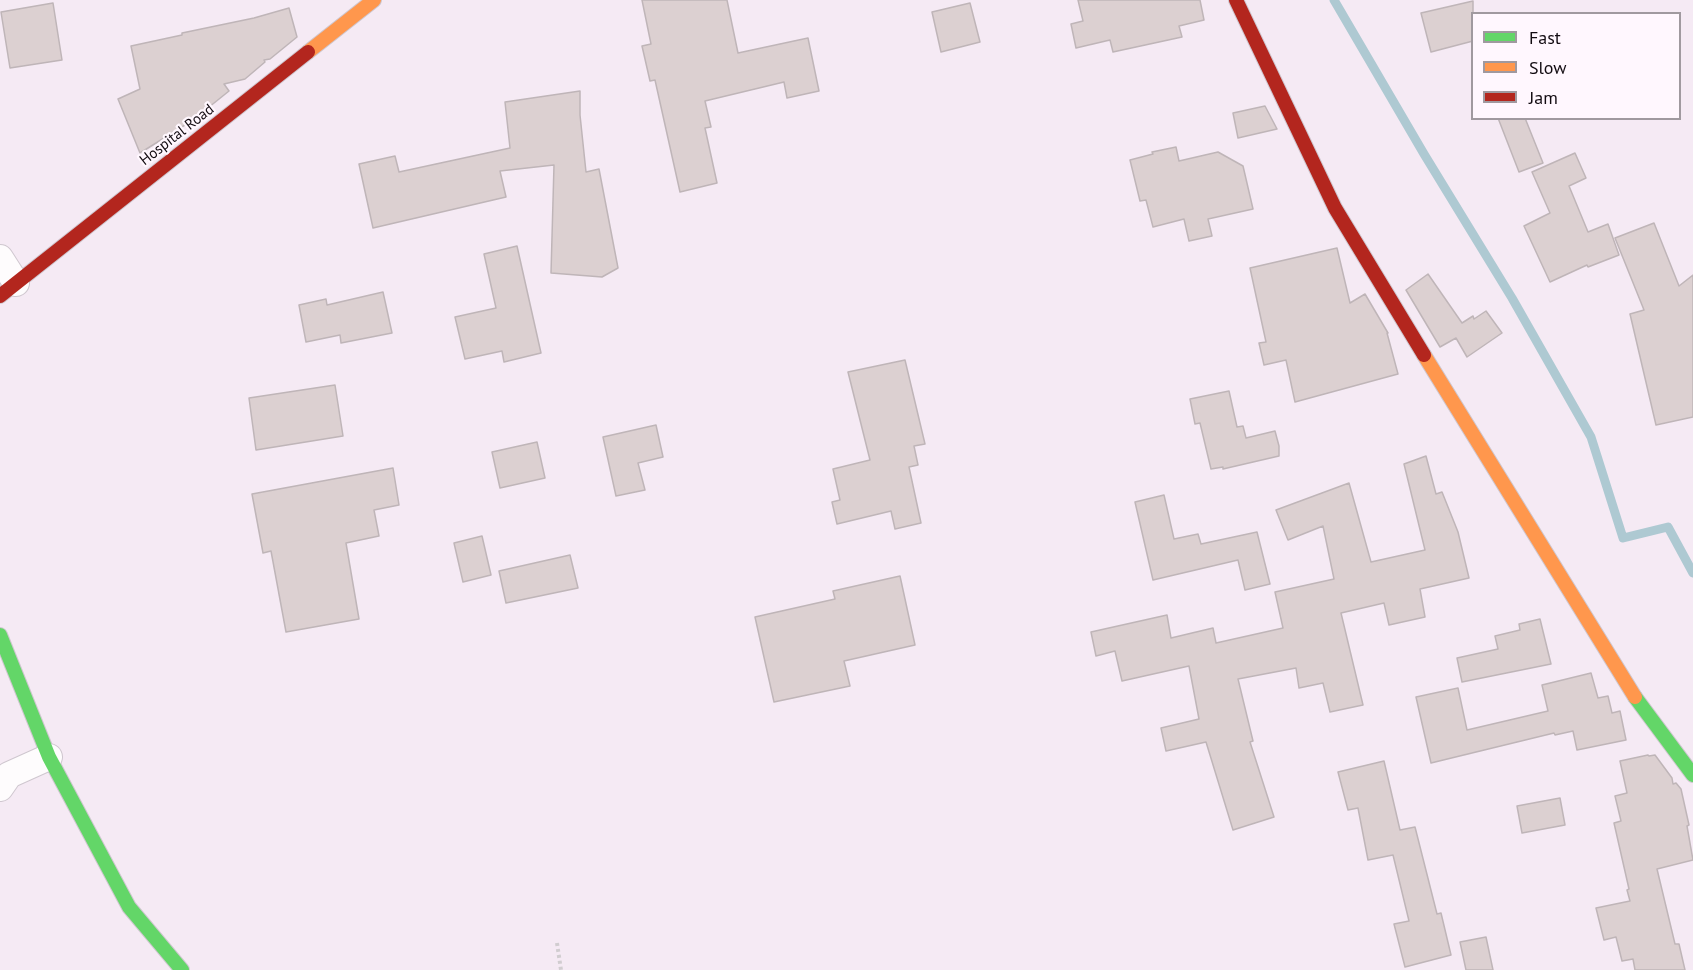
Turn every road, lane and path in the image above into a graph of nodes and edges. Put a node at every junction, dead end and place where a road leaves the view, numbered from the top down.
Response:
1 (374, 0) edge
2 (1236, 0) edge
3 (0, 258) edge
4 (8, 289) edge
5 (0, 635) edge
6 (49, 757) junction
7 (1693, 775) edge
8 (0, 788) edge
9 (557, 943) dead end
10 (182, 970) edge
11 (561, 970) edge

1 - 4 street, Hospital Road
2 - 7 street
3 - 4 street
5 - 6 street
6 - 8 street
6 - 10 street
9 - 11 path

